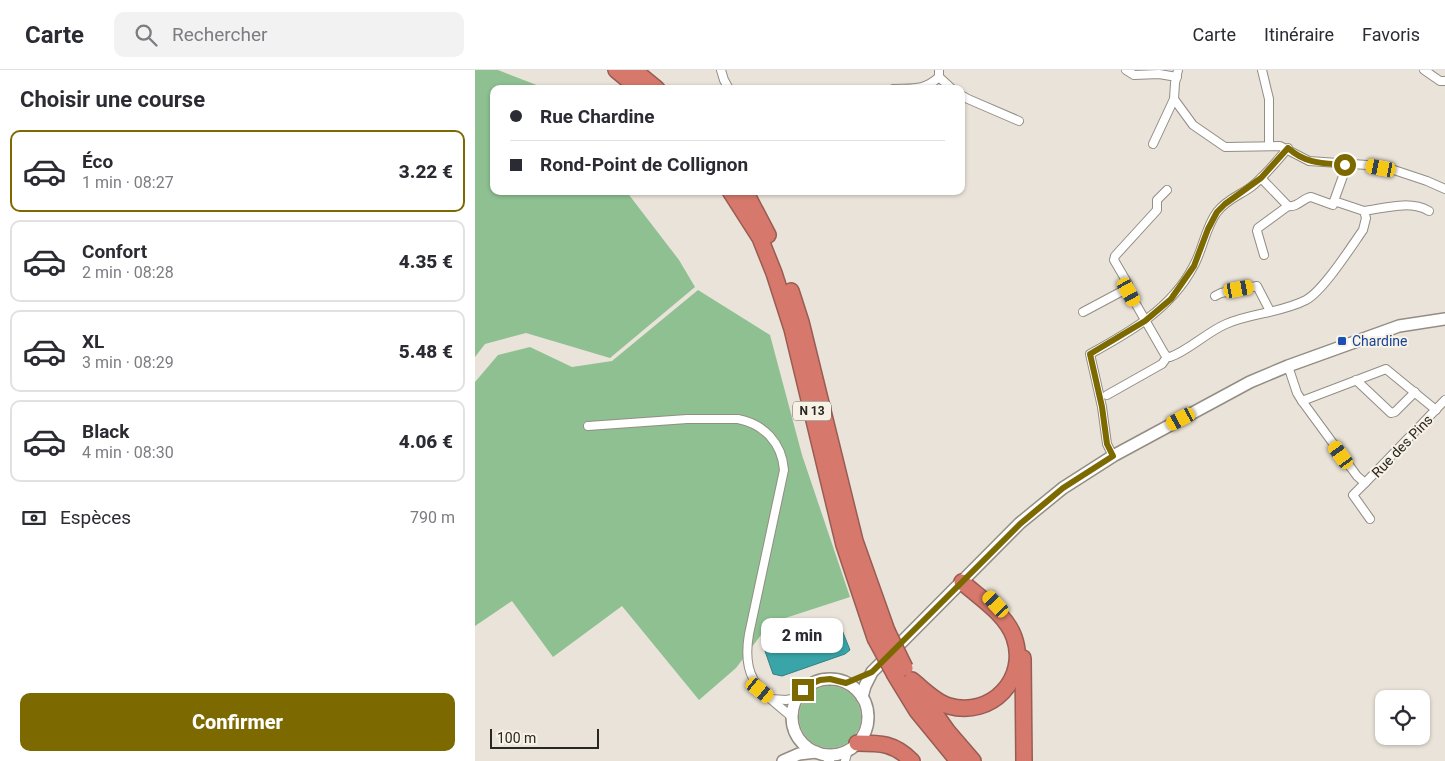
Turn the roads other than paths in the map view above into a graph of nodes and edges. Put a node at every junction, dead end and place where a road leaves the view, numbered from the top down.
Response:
1 (616, 70) edge
2 (634, 70) edge
3 (721, 70) edge
4 (1126, 70) edge
5 (1261, 70) edge
6 (1424, 70) edge
7 (939, 73) edge
8 (1178, 74) edge
9 (1445, 82) edge
10 (634, 85) edge
11 (652, 85) edge
12 (727, 85) edge
13 (929, 85) edge
14 (950, 85) edge
15 (965, 98) edge
16 (1174, 98) junction
17 (1019, 121) dead end
18 (1153, 144) dead end
19 (1269, 146) junction
20 (1288, 148) junction
21 (1345, 165) junction
22 (1261, 178) junction
23 (1167, 190) dead end
24 (1445, 190) edge
25 (733, 195) edge
26 (747, 195) edge
27 (1334, 201) junction
28 (1288, 206) junction
29 (1364, 211) junction
30 (1429, 211) dead end
31 (1265, 254) dead end
32 (1128, 288) junction
33 (1215, 296) dead end
34 (1270, 311) junction
35 (1083, 312) dead end
36 (1445, 319) edge
37 (1145, 321) junction
38 (1167, 357) junction
39 (1287, 366) junction
40 (1356, 380) junction
41 (1415, 392) junction
42 (1107, 395) dead end
43 (1445, 400) edge
44 (1302, 401) junction
45 (1436, 410) junction
46 (588, 426) dead end
47 (1113, 456) junction
48 (1365, 483) junction
49 (1370, 519) dead end
50 (966, 578) junction
51 (881, 634) junction
52 (872, 672) junction
53 (904, 674) junction
54 (846, 683) junction
55 (862, 697) junction
56 (797, 698) junction
57 (771, 699) junction
58 (792, 717) junction
59 (798, 736) junction
60 (850, 751) edge
61 (823, 756) edge
62 (785, 759) edge
63 (912, 761) edge
64 (958, 761) edge
65 (973, 761) edge
66 (1024, 761) edge

1 - 10 highway
2 - 11 highway
3 - 12 street
4 - 8 street
5 - 19 street
6 - 9 street
7 - 13 street
7 - 14 street
8 - 16 street
15 - 17 street
16 - 18 street
16 - 19 street
19 - 20 street
20 - 21 street
20 - 22 street
21 - 24 street
21 - 27 street
22 - 28 street
22 - 37 street
23 - 32 street
25 - 51 highway, N 13
26 - 51 highway, N 13
27 - 28 street
27 - 29 street
28 - 31 street
29 - 30 street
29 - 34 street
32 - 35 street
32 - 37 street
33 - 34 street
34 - 38 street
36 - 39 main road
37 - 38 street
37 - 47 street
38 - 42 street
39 - 44 street, Rue des Pins
39 - 47 main road
40 - 41 street
40 - 41 street
40 - 44 street
41 - 45 street
43 - 45 street, Rue des Pins
44 - 48 street, Rue des Pins
45 - 48 street, Rue des Pins
46 - 57 street
47 - 50 main road
48 - 49 street
50 - 52 main road
50 - 53 highway
50 - 66 highway
51 - 53 highway, N 13, bridge
52 - 54 main road
52 - 55 main road
53 - 64 highway, N 13
53 - 65 highway, N 13
54 - 55 main road
54 - 56 main road
55 - 60 main road
56 - 57 street
56 - 58 main road
57 - 58 street
58 - 59 main road
59 - 61 main road
59 - 62 main road
60 - 61 main road
60 - 63 highway
61 - 62 main road

